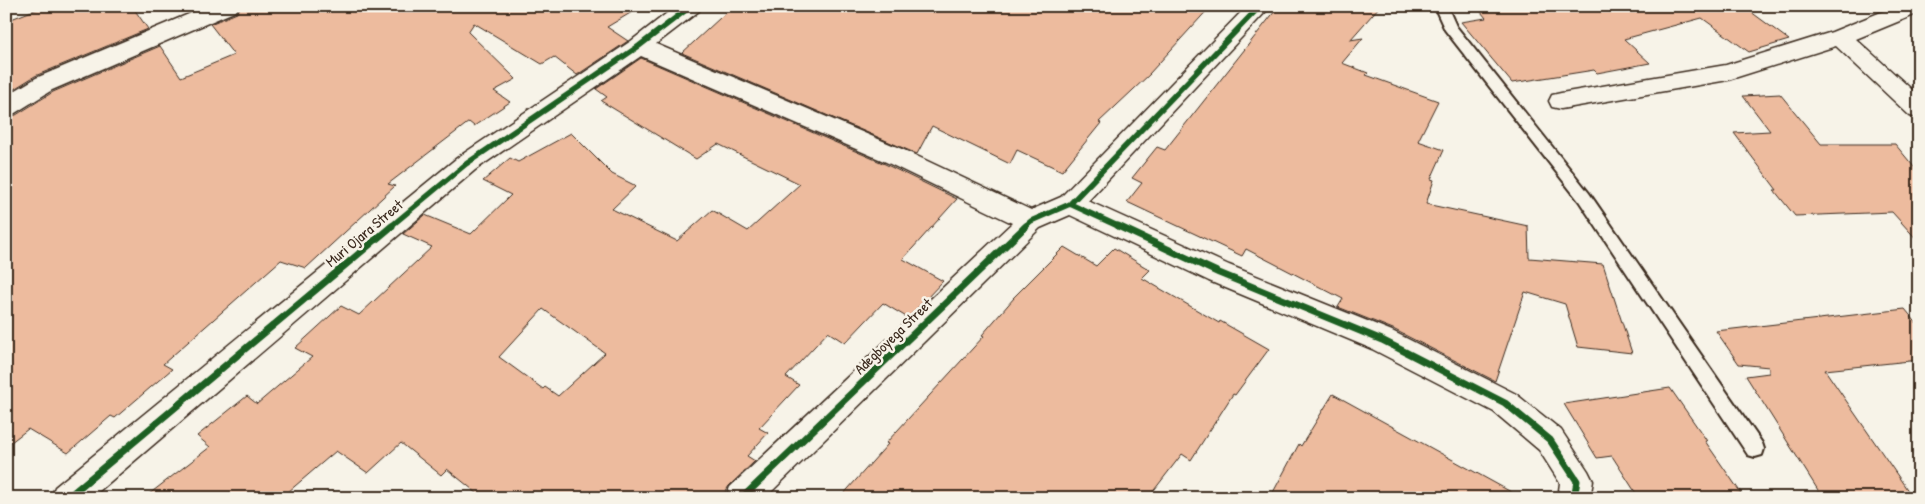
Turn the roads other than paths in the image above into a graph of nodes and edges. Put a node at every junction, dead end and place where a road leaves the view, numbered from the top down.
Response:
1 (228, 6) edge
2 (691, 6) edge
3 (1260, 6) edge
4 (1440, 6) edge
5 (1917, 6) edge
6 (1840, 37) junction
7 (639, 46) junction
8 (1560, 101) dead end
9 (6, 107) edge
10 (1919, 110) edge
11 (1070, 204) junction
12 (1032, 221) junction
13 (1755, 449) dead end
14 (67, 498) edge
15 (742, 498) edge
16 (1574, 498) edge

1 - 9 street
2 - 7 street, Muri Ojara Street
3 - 11 street
4 - 13 lane
5 - 6 street
6 - 8 street
6 - 10 street
7 - 12 street
7 - 14 street, Muri Ojara Street
11 - 12 street, Adegboyega Street
11 - 16 street
12 - 15 street, Adegboyega Street

